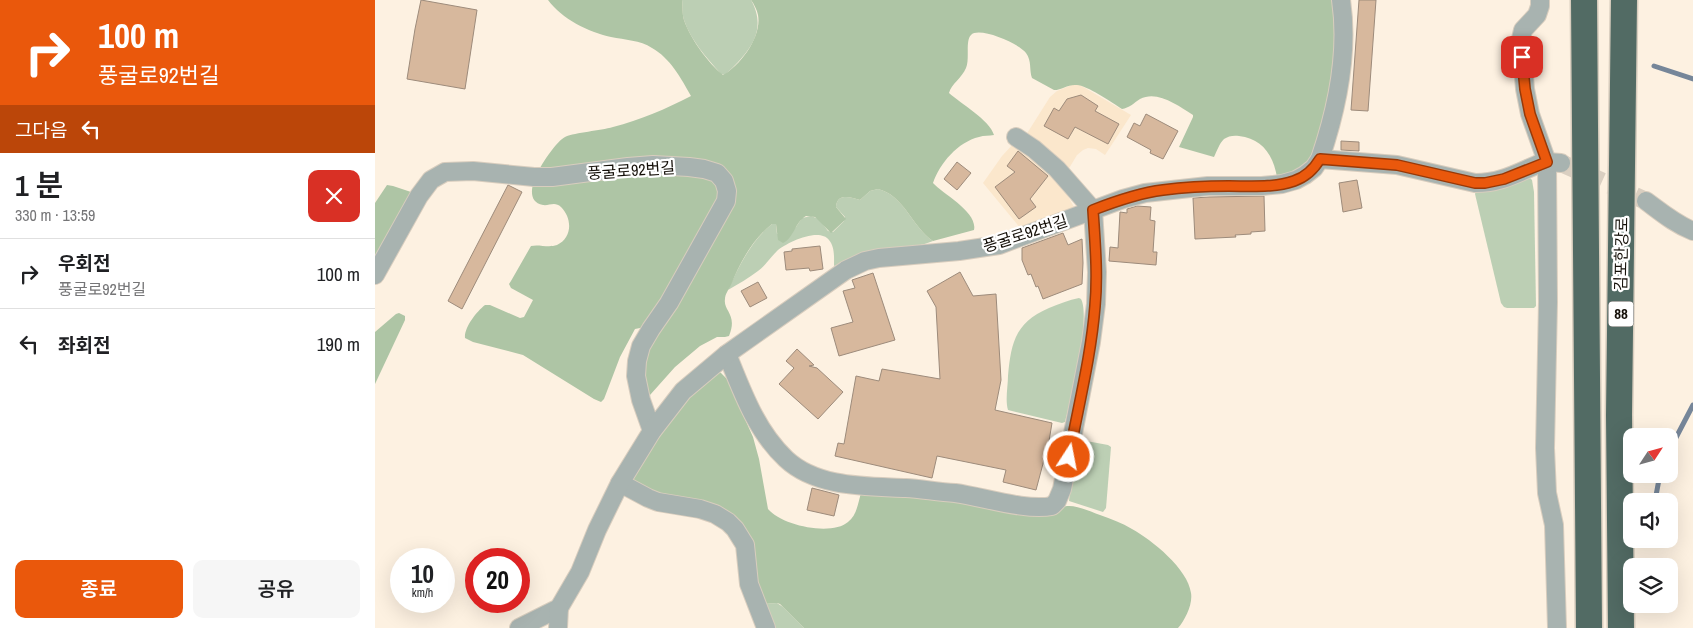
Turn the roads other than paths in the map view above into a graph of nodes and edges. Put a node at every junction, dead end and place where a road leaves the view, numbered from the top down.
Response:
1 (1341, 0) edge
2 (1540, 0) edge
3 (1584, 0) edge
4 (1623, 0) edge
5 (1016, 137) dead end
6 (1320, 159) junction
7 (1554, 163) junction
8 (1646, 201) tunnel mouth
9 (1093, 210) junction
10 (1693, 231) edge
11 (375, 275) edge
12 (727, 354) junction
13 (652, 431) junction
14 (621, 483) junction
15 (559, 608) junction
16 (519, 628) edge
17 (558, 628) edge
18 (765, 628) edge
19 (1557, 628) edge
20 (1589, 628) edge
21 (1621, 628) edge

1 - 6 lane
2 - 7 lane
3 - 20 highway, 88
4 - 21 highway, 김포한강로 / 88
5 - 9 lane
6 - 7 lane
6 - 9 lane, 풍굴로92번길
7 - 19 lane
8 - 10 lane
9 - 12 lane, 풍굴로92번길
9 - 12 lane
11 - 13 lane, 풍굴로92번길
12 - 13 lane, 풍굴로92번길
13 - 14 lane, 풍굴로92번길
14 - 15 lane, 풍굴로92번길
14 - 18 lane
15 - 16 lane
15 - 17 lane

